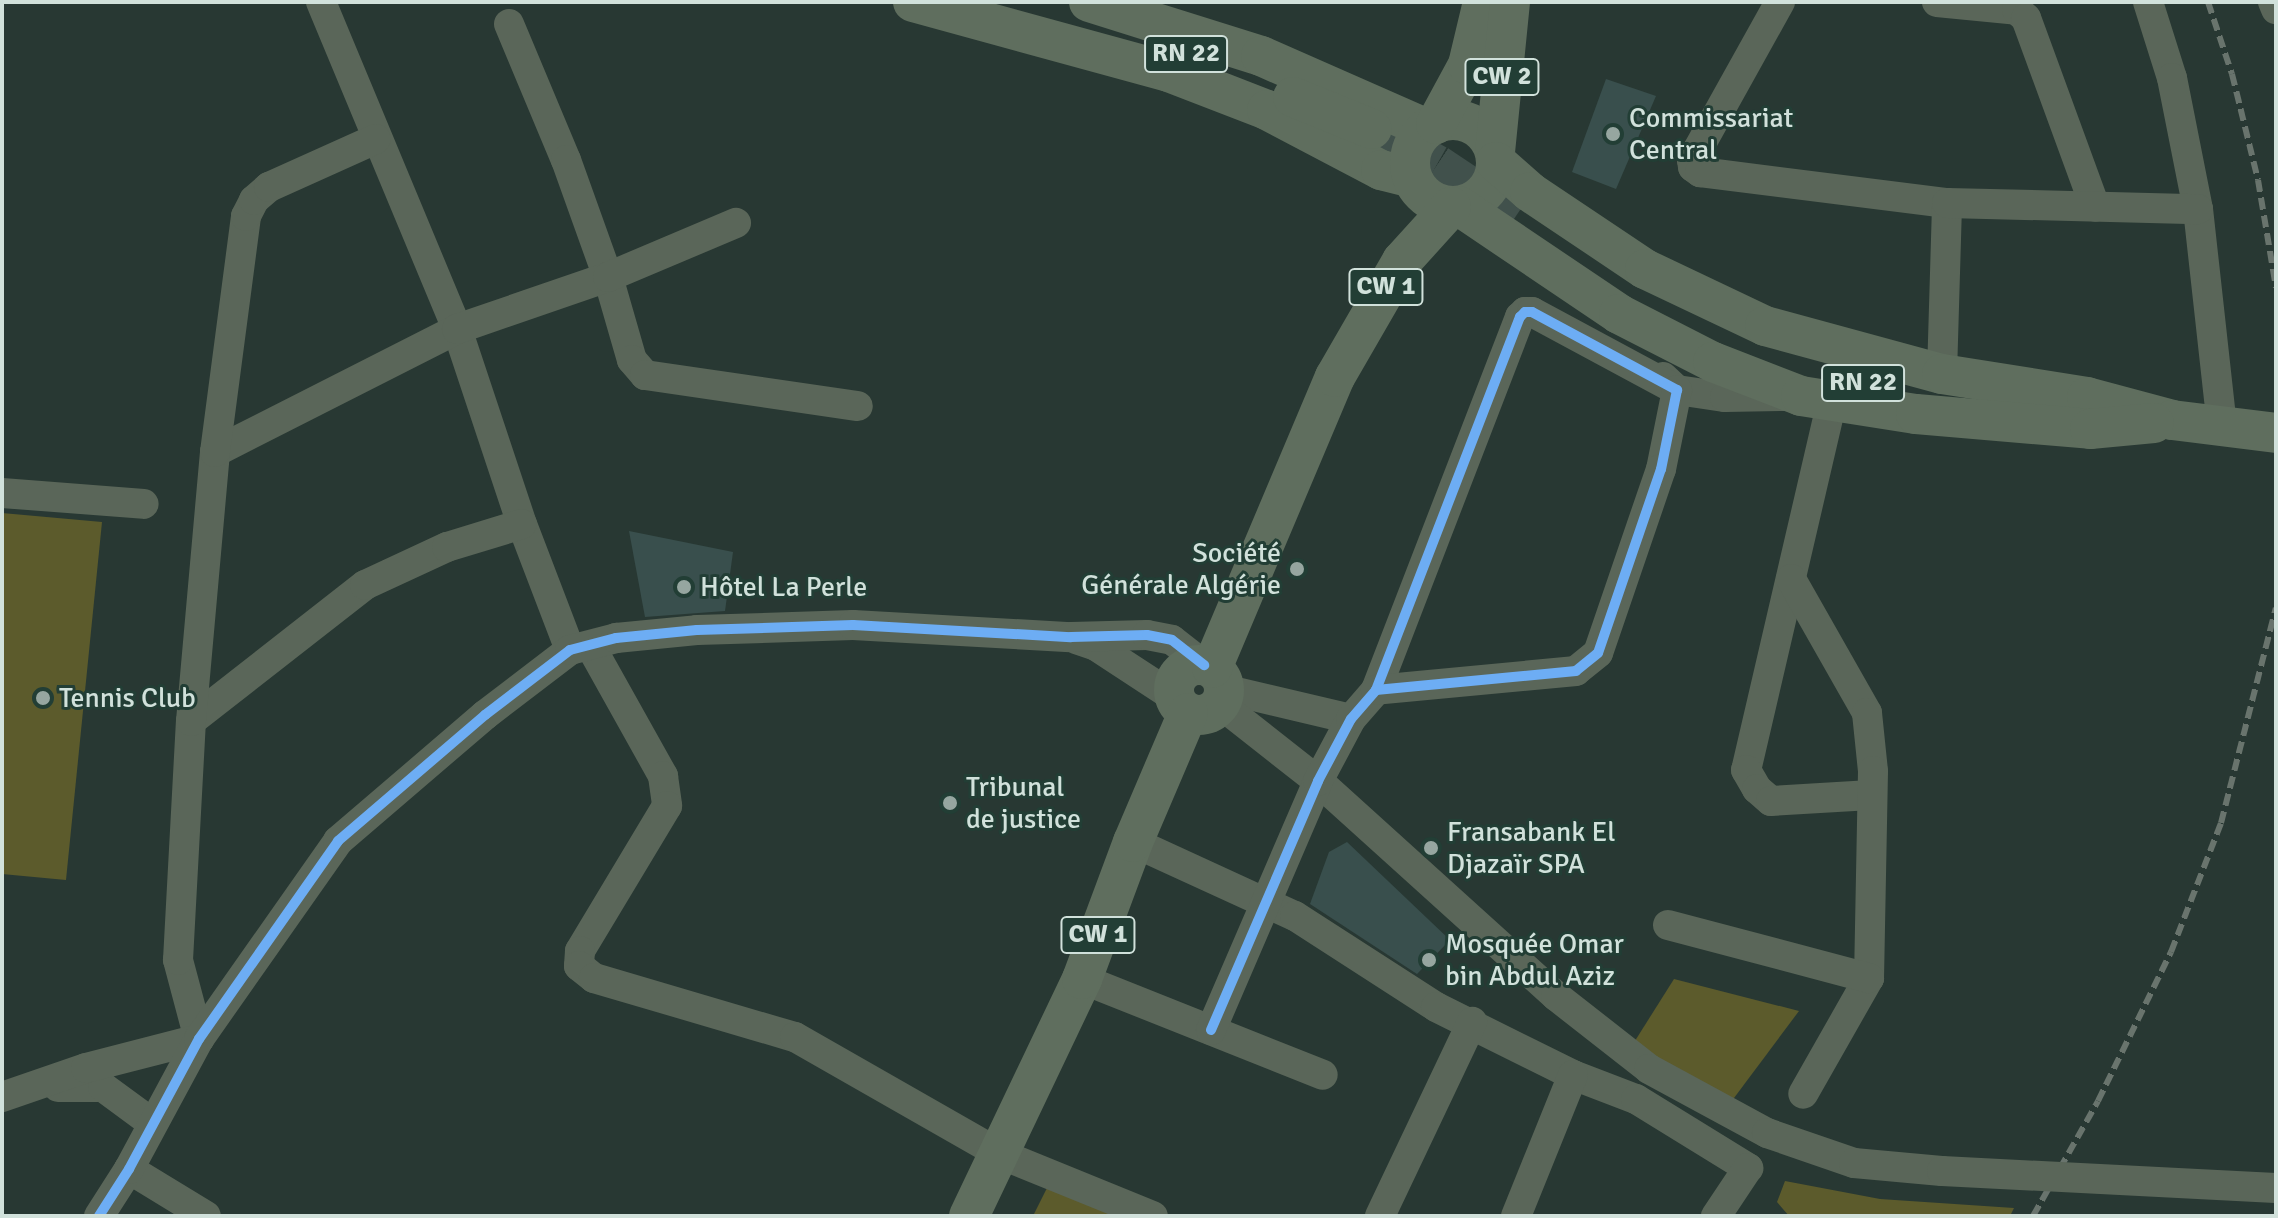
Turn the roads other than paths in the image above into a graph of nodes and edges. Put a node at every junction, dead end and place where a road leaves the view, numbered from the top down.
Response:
1 (321, 2) edge
2 (913, 2) edge
3 (992, 2) edge
4 (1089, 2) edge
5 (1483, 2) edge
6 (1510, 2) edge
7 (1780, 2) edge
8 (1937, 2) edge
9 (2148, 2) edge
10 (2273, 2) edge
11 (2276, 9) edge
12 (509, 24) dead end
13 (1432, 126) junction
14 (1372, 129) tunnel mouth
15 (376, 139) junction
16 (1495, 157) junction
17 (1414, 182) junction
18 (1947, 203) junction
19 (1455, 206) junction
20 (2095, 207) junction
21 (2198, 209) junction
22 (1515, 217) tunnel mouth
23 (736, 223) dead end
24 (608, 277) junction
25 (1619, 314) junction
26 (457, 329) junction
27 (1942, 374) junction
28 (1335, 377) junction
29 (1677, 390) junction
30 (1817, 398) junction
31 (858, 406) dead end
32 (2172, 420) junction
33 (2230, 428) junction
34 (2276, 433) edge
35 (215, 452) junction
36 (2, 493) edge
37 (144, 504) dead end
38 (522, 524) junction
39 (1791, 579) junction
40 (1071, 637) junction
41 (580, 648) junction
42 (1204, 689) junction
43 (1376, 690) junction
44 (1351, 719) junction
45 (191, 721) junction
46 (1318, 781) junction
47 (1871, 795) junction
48 (1133, 842) junction
49 (1265, 904) junction
50 (1668, 925) dead end
51 (1869, 978) junction
52 (1082, 979) junction
53 (1472, 1022) junction
54 (1211, 1030) junction
55 (199, 1039) junction
56 (1323, 1075) dead end
57 (1573, 1075) junction
58 (1803, 1094) dead end
59 (2, 1097) edge
60 (152, 1123) junction
61 (1000, 1154) junction
62 (129, 1169) junction
63 (2276, 1188) edge
64 (1389, 1213) edge
65 (99, 1216) edge
66 (206, 1216) edge
67 (969, 1216) edge
68 (1153, 1216) edge
69 (1516, 1216) edge
70 (1716, 1216) edge

1 - 15 street
2 - 17 main road
3 - 14 main road, RN 22
4 - 13 main road
5 - 13 main road, CW 2
6 - 16 main road, CW 2
7 - 18 street
8 - 20 street
9 - 21 street
10 - 11 street
12 - 24 street
13 - 16 main road
13 - 17 main road
15 - 26 street
15 - 35 street
16 - 19 main road
16 - 27 main road
17 - 19 main road
17 - 28 main road
18 - 20 street
18 - 27 street
19 - 25 main road
19 - 28 main road, CW 1
20 - 21 street
21 - 33 street
22 - 32 main road, RN 22
23 - 24 street
24 - 26 street
24 - 31 street
25 - 29 street
25 - 30 main road
26 - 35 street
26 - 38 street
27 - 32 main road
28 - 42 main road, CW 1
29 - 30 street
29 - 43 street
29 - 43 street
30 - 32 main road
30 - 39 street
32 - 33 main road, RN 22
33 - 34 main road, RN 22
35 - 45 street
36 - 37 street
38 - 41 street
38 - 45 street
39 - 47 street
39 - 47 street
40 - 41 street
40 - 42 street
40 - 42 street
41 - 55 street
41 - 61 street
42 - 44 street
42 - 46 street
42 - 48 main road, CW 1
43 - 44 street
44 - 46 street
45 - 55 street
46 - 49 street
46 - 63 street, bridge
47 - 51 street
48 - 49 street
48 - 52 main road, CW 1
49 - 53 street
49 - 54 street
50 - 51 street
51 - 58 street
52 - 54 street
52 - 61 main road, CW 1
53 - 57 street
53 - 64 street
54 - 56 street
55 - 59 street
55 - 60 street
57 - 69 street
57 - 70 street
59 - 60 street
60 - 62 street
61 - 67 main road, CW 1
61 - 68 street
62 - 65 street
62 - 66 street

